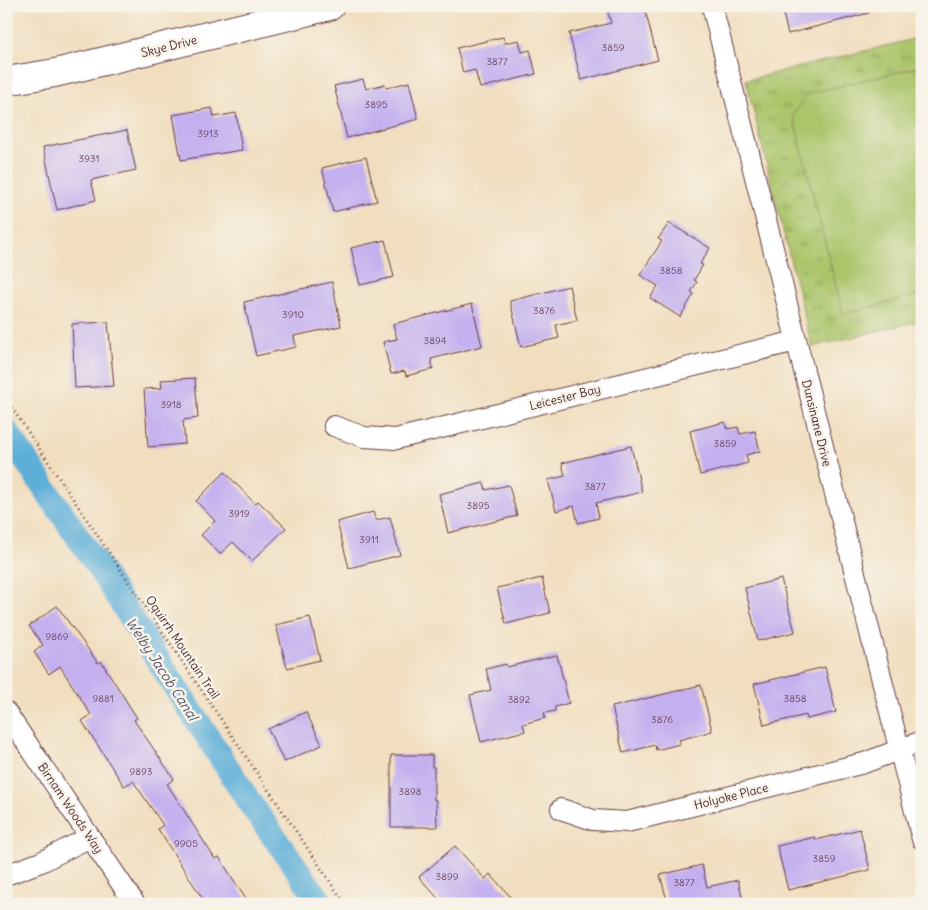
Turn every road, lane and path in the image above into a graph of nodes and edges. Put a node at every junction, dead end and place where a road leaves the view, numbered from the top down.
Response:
1 (330, 6) edge
2 (712, 6) edge
3 (6, 81) edge
4 (796, 341) junction
5 (6, 399) edge
6 (334, 426) dead end
7 (6, 712) edge
8 (922, 741) edge
9 (899, 750) junction
10 (561, 809) dead end
11 (90, 837) junction
12 (922, 839) edge
13 (6, 875) edge
14 (135, 904) edge
15 (345, 904) edge

1 - 3 main road, Skye Drive
2 - 4 street, Dunsinane Drive
4 - 6 street, Leicester Bay
4 - 9 street, Dunsinane Drive
5 - 15 path, Oquirrh Mountain Trail
7 - 11 street, Birnam Woods Way
8 - 9 street, Holyoke Place
9 - 10 street, Holyoke Place
9 - 12 street, Dunsinane Drive
11 - 13 street
11 - 14 street, Birnam Woods Way

